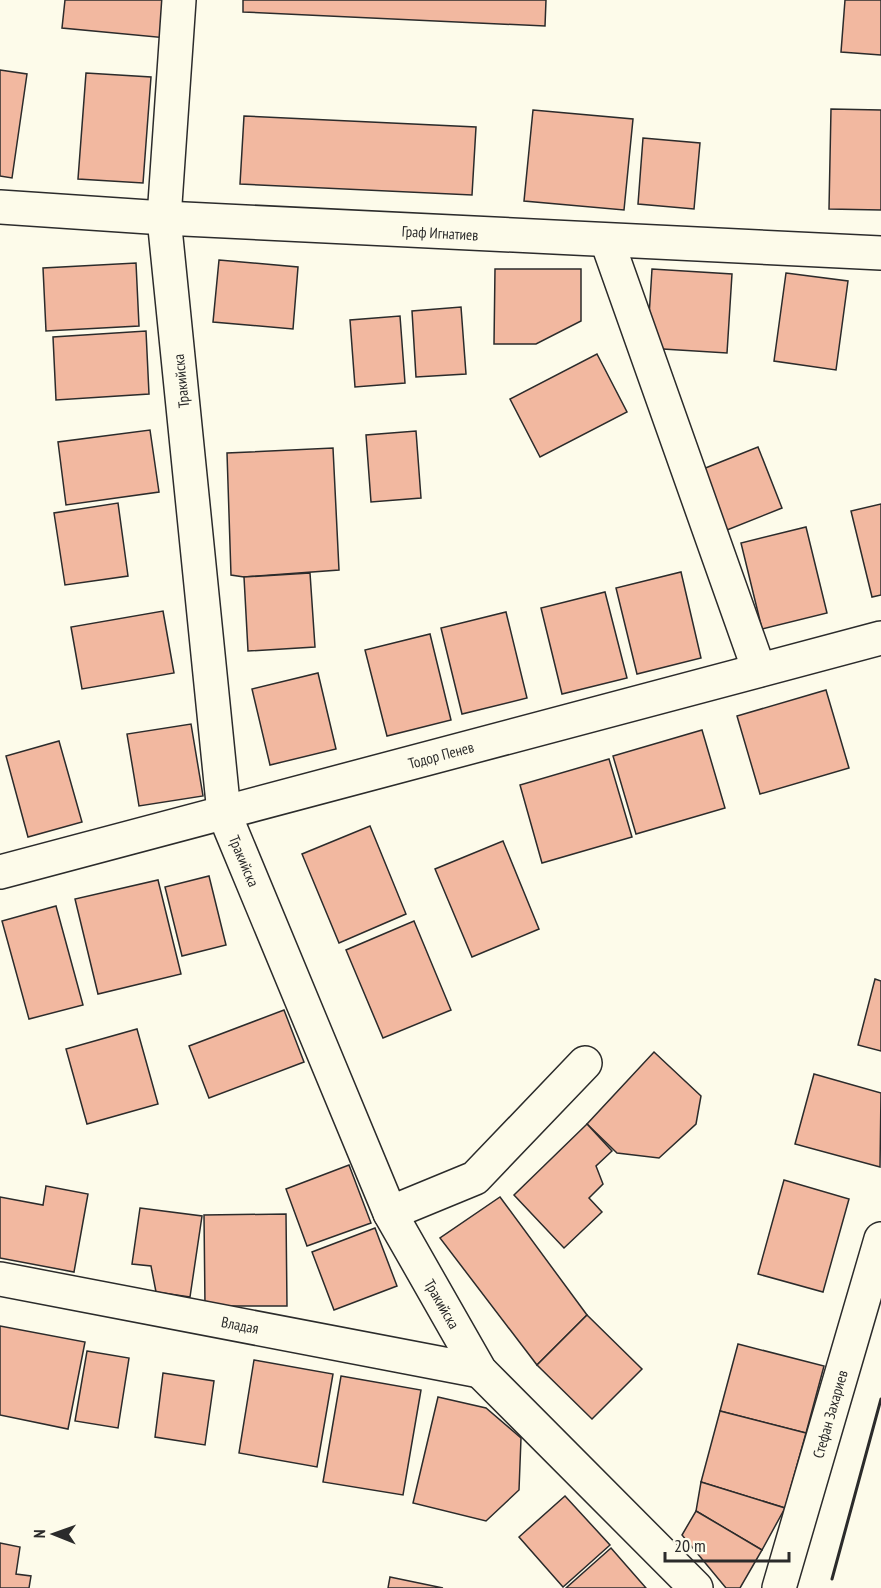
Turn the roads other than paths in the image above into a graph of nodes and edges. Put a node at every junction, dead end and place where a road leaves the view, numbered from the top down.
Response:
1 (179, 0) edge
2 (0, 207) edge
3 (164, 218) junction
4 (608, 241) junction
5 (881, 253) edge
6 (881, 638) edge
7 (759, 670) junction
8 (224, 813) junction
9 (0, 872) edge
10 (585, 1063) dead end
11 (390, 1213) junction
12 (881, 1239) edge
13 (0, 1279) edge
14 (874, 1289) edge
15 (480, 1371) junction
16 (696, 1588) edge
17 (779, 1588) edge

1 - 3 street, Тракийска
2 - 3 street, Граф Игнатиев
3 - 4 street, Граф Игнатиев
3 - 8 street, Тракийска
4 - 5 street, Граф Игнатиев
4 - 7 street
6 - 7 street, Тодор Пенев
7 - 8 street, Тодор Пенев
8 - 9 street, Тодор Пенев
8 - 11 street, Тракийска
10 - 11 street
11 - 15 street, Тракийска
12 - 14 street, Стефан Захариев
13 - 15 street, Владая
14 - 17 street, Стефан Захариев
15 - 16 street, Тракийска

